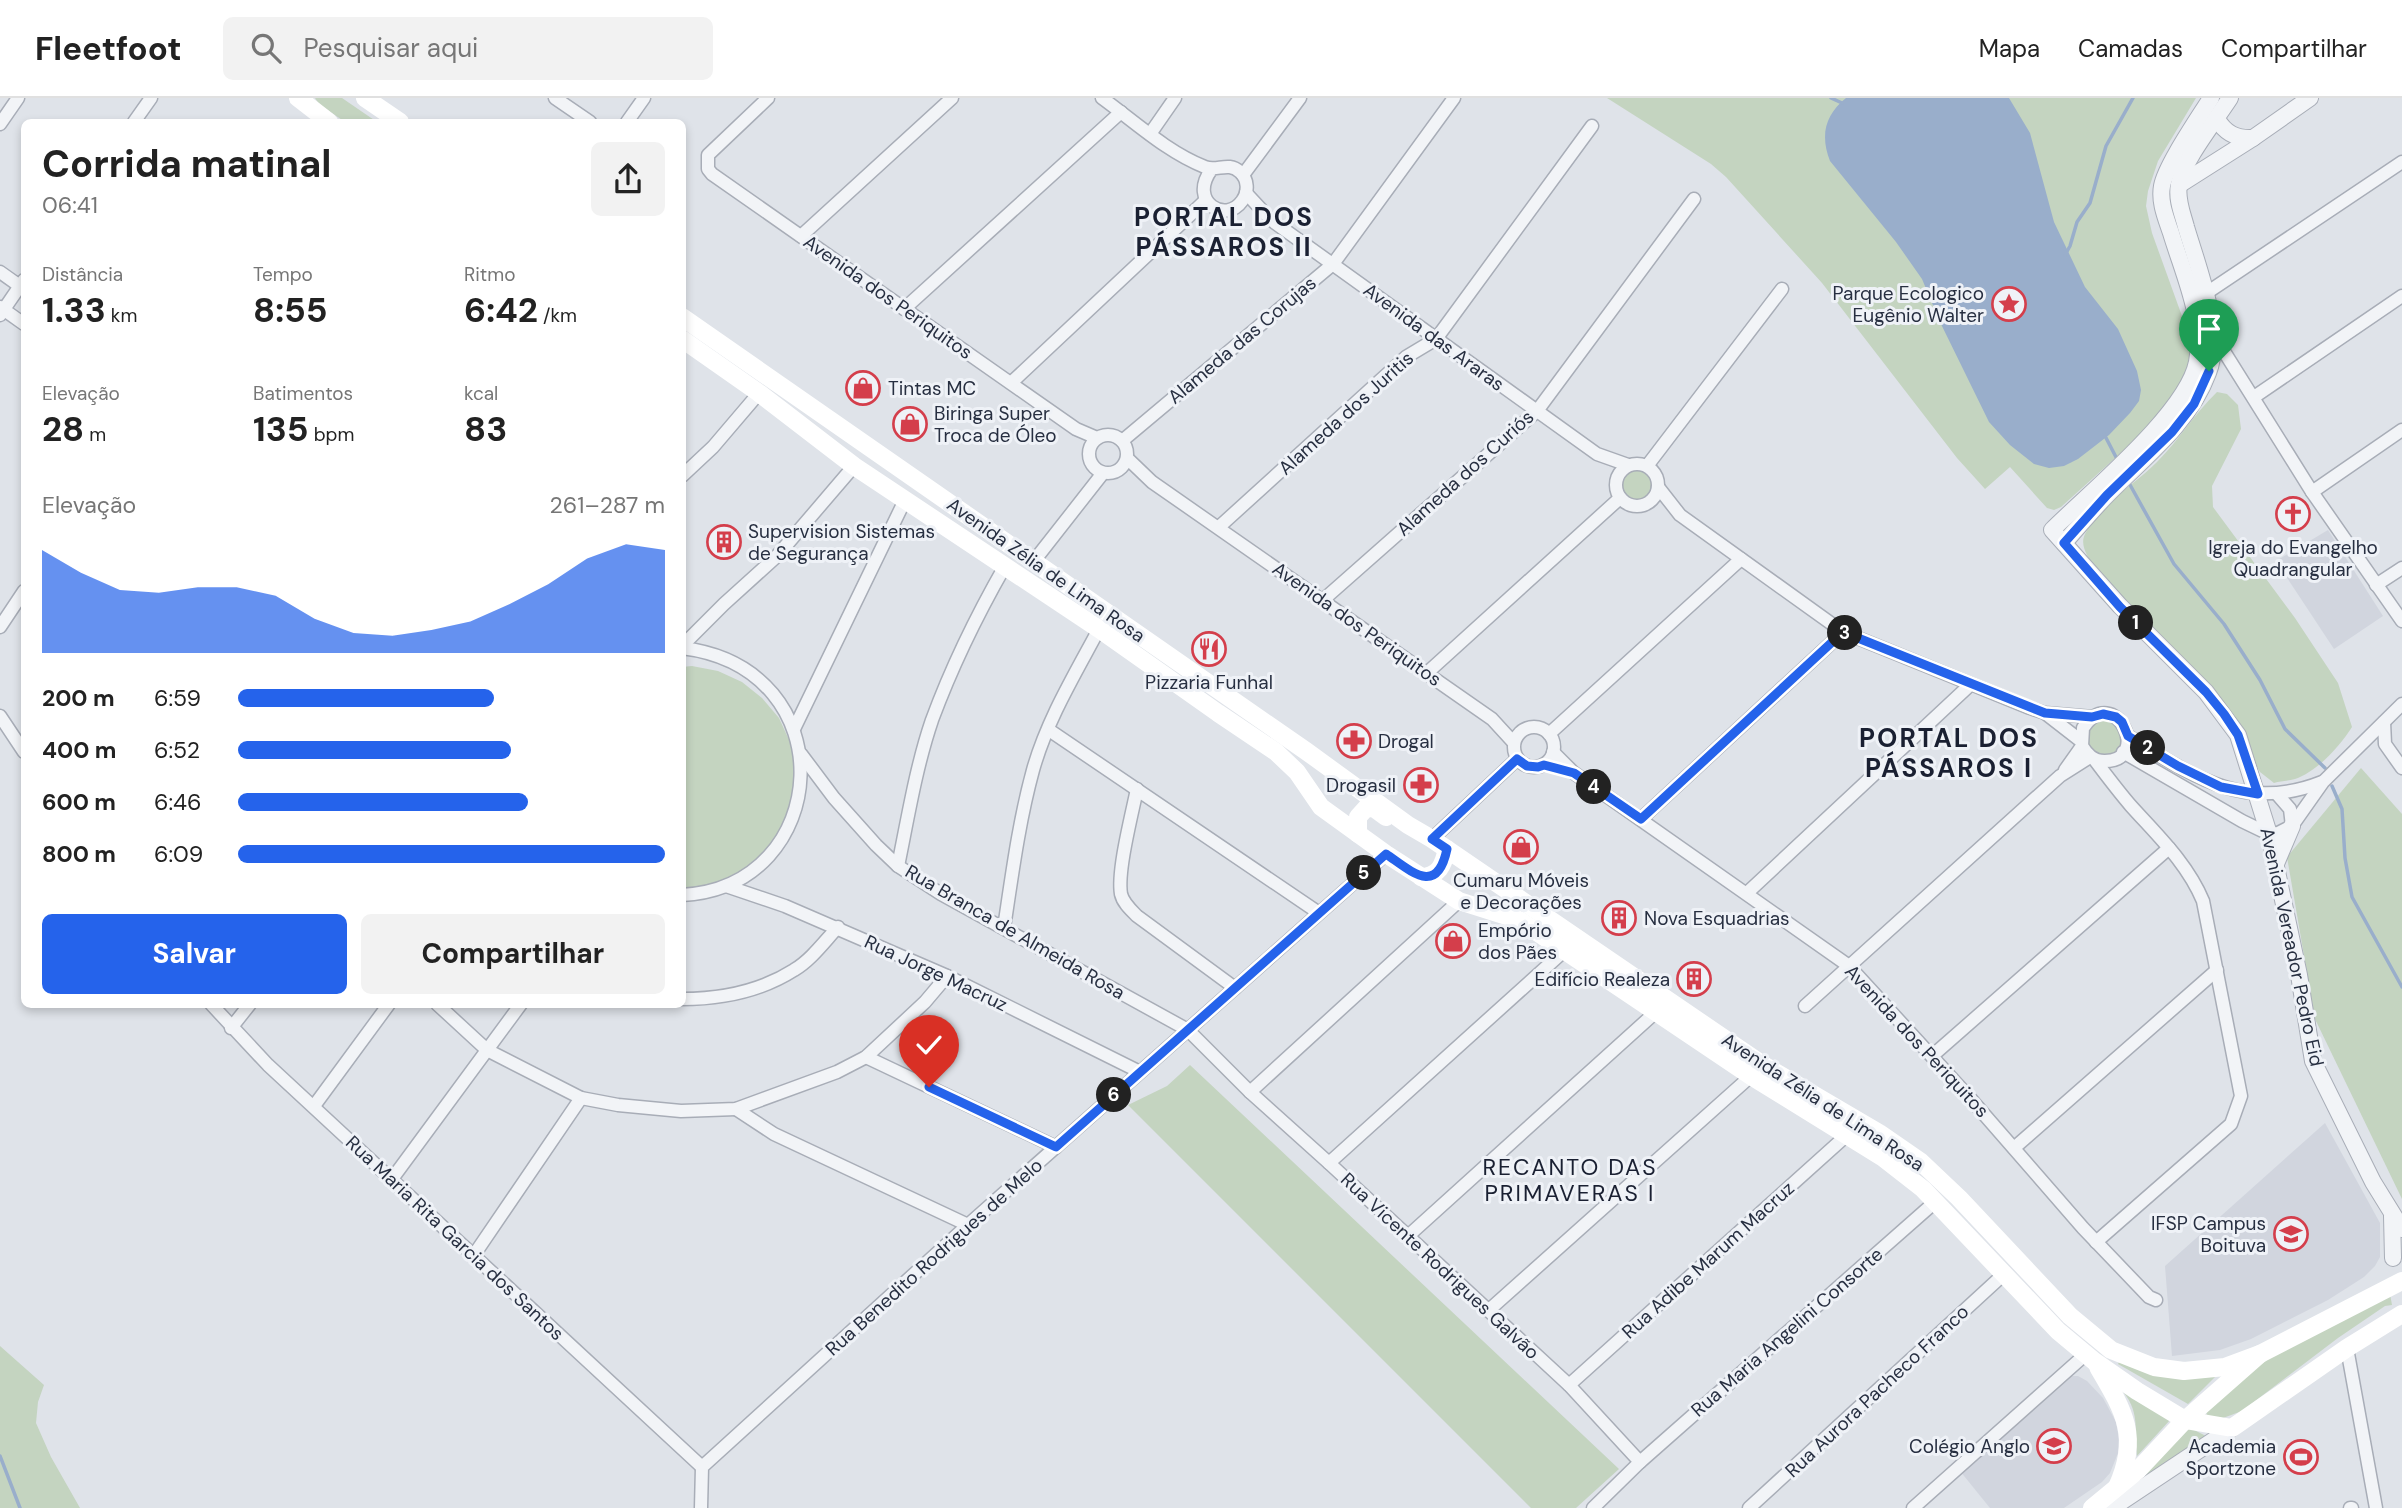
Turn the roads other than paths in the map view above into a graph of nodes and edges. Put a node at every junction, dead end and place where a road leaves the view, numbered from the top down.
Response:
1 (18, 98) edge
2 (151, 98) edge
3 (365, 98) edge
4 (555, 98) edge
5 (644, 98) edge
6 (768, 98) edge
7 (952, 98) edge
8 (1102, 98) edge
9 (1175, 98) edge
10 (1300, 98) edge
11 (1454, 98) edge
12 (2211, 98) edge
13 (2230, 98) edge
14 (2311, 98) edge
15 (303, 100) edge
16 (392, 112) edge
17 (1121, 112) junction
18 (136, 119) edge
19 (325, 119) edge
20 (586, 119) edge
21 (629, 119) edge
22 (2217, 119) junction
23 (0, 124) edge
24 (1592, 126) dead end
25 (1150, 134) junction
26 (2253, 138) junction
27 (1185, 159) junction
28 (2402, 162) edge
29 (1211, 170) junction
30 (1243, 175) junction
31 (1203, 183) junction
32 (2179, 186) junction
33 (1246, 193) junction
34 (1694, 199) dead end
35 (1206, 200) junction
36 (1237, 207) junction
37 (1271, 220) junction
38 (801, 236) junction
39 (1333, 264) junction
40 (0, 272) edge
41 (21, 284) edge
42 (21, 287) edge
43 (1782, 289) dead end
44 (2402, 296) edge
45 (2199, 298) junction
46 (904, 309) junction
47 (1, 311) edge
48 (686, 320) edge
49 (21, 322) edge
50 (2199, 332) junction
51 (1436, 339) junction
52 (2213, 341) junction
53 (686, 342) edge
54 (1012, 382) junction
55 (759, 393) junction
56 (2254, 397) junction
57 (1537, 411) junction
58 (2402, 430) edge
59 (1122, 441) junction
60 (1093, 442) junction
61 (1597, 454) junction
62 (1127, 458) junction
63 (1628, 465) junction
64 (854, 466) junction
65 (1647, 466) junction
66 (1118, 471) junction
67 (686, 472) edge
68 (1103, 473) junction
69 (1616, 478) junction
70 (1152, 482) junction
71 (1658, 487) junction
72 (2312, 492) junction
73 (1620, 498) junction
74 (905, 500) junction
75 (1649, 502) junction
76 (1680, 515) junction
77 (1219, 527) junction
78 (2064, 543) junction
79 (1741, 559) junction
80 (1034, 561) junction
81 (1005, 566) junction
82 (2402, 568) edge
83 (2376, 585) junction
84 (21, 596) edge
85 (1322, 600) junction
86 (2402, 621) edge
87 (0, 627) edge
88 (1099, 629) junction
89 (1843, 632) junction
90 (686, 643) edge
91 (686, 648) edge
92 (1428, 672) junction
93 (1971, 684) junction
94 (2402, 704) edge
95 (2045, 713) junction
96 (0, 716) edge
97 (2092, 717) junction
98 (1492, 719) junction
99 (2384, 722) junction
100 (794, 729) junction
101 (1049, 730) junction
102 (1523, 730) junction
103 (1549, 734) junction
104 (2128, 736) junction
105 (1514, 743) junction
106 (21, 748) edge
107 (2087, 751) junction
108 (1553, 752) junction
109 (800, 754) junction
110 (2118, 756) junction
111 (1517, 759) junction
112 (1544, 765) junction
113 (2402, 768) edge
114 (2190, 772) junction
115 (1574, 773) junction
116 (2323, 782) junction
117 (2182, 788) junction
118 (1137, 789) junction
119 (2117, 789) junction
120 (2258, 794) junction
121 (2277, 794) junction
122 (1641, 819) junction
123 (1408, 825) junction
124 (2292, 826) junction
125 (1359, 834) junction
126 (2269, 834) junction
127 (1439, 844) junction
128 (2169, 848) junction
129 (1386, 854) junction
130 (898, 866) junction
131 (2275, 866) junction
132 (1421, 877) junction
133 (726, 886) junction
134 (1747, 893) junction
135 (686, 895) edge
136 (1459, 901) junction
137 (1319, 913) junction
138 (838, 927) junction
139 (1004, 928) junction
140 (1564, 951) junction
141 (1849, 966) junction
142 (2217, 970) junction
143 (947, 976) junction
144 (1235, 988) junction
145 (686, 999) edge
146 (1805, 1006) dead end
147 (214, 1008) edge
148 (247, 1008) edge
149 (386, 1008) edge
150 (442, 1008) edge
151 (518, 1008) edge
152 (1657, 1011) junction
153 (231, 1028) junction
154 (1188, 1030) junction
155 (488, 1050) junction
156 (1932, 1056) junction
157 (866, 1057) junction
158 (1140, 1072) junction
159 (1751, 1076) junction
160 (1250, 1093) junction
161 (581, 1098) junction
162 (314, 1106) junction
163 (736, 1109) junction
164 (1847, 1135) junction
165 (1056, 1147) junction
166 (2014, 1149) junction
167 (1329, 1163) junction
168 (392, 1179) junction
169 (1935, 1202) junction
170 (2392, 1213) junction
171 (968, 1225) junction
172 (2402, 1228) edge
173 (1408, 1236) junction
174 (2096, 1242) junction
175 (474, 1255) junction
176 (2398, 1255) edge
177 (2004, 1274) junction
178 (2400, 1288) edge
179 (2156, 1300) dead end
180 (1489, 1310) junction
181 (2402, 1314) edge
182 (2347, 1348) junction
183 (2260, 1354) junction
184 (2090, 1358) junction
185 (1569, 1385) junction
186 (2185, 1420) junction
187 (2232, 1428) junction
188 (1640, 1462) junction
189 (702, 1468) junction
190 (2116, 1489) junction
191 (701, 1508) edge
192 (1593, 1508) edge
193 (1749, 1508) edge
194 (1913, 1508) edge
195 (2092, 1508) edge
196 (2112, 1508) edge
197 (2376, 1508) edge

1 - 23 street
2 - 18 street
3 - 16 main road
4 - 20 street
5 - 21 street
6 - 38 street, Avenida dos Periquitos
7 - 38 street
8 - 17 street
9 - 25 street
10 - 30 street
11 - 39 street, Alameda das Corujas
12 - 45 street
13 - 22 street
14 - 26 street
15 - 19 main road
17 - 25 street
17 - 46 street
22 - 26 street
22 - 32 street
24 - 51 street, Alameda dos Juritis
25 - 27 street
26 - 32 street
27 - 29 street
27 - 31 street
28 - 45 street
29 - 30 street
29 - 31 street
30 - 33 street
31 - 35 street
32 - 45 street
33 - 36 street
33 - 37 street
34 - 57 street, Alameda dos Curiós
35 - 36 street
35 - 54 street
36 - 37 street
37 - 39 street, Avenida das Araras
38 - 46 street, Avenida dos Periquitos
39 - 51 street, Avenida das Araras
39 - 59 street, Alameda das Corujas
40 - 41 street
42 - 47 street
43 - 65 street
44 - 56 street
45 - 50 street
45 - 52 street
46 - 54 street, Avenida dos Periquitos
47 - 49 street
48 - 80 main road, Avenida Zélia de Lima Rosa
50 - 52 street
50 - 78 street, Avenida Vereador Pedro Eid
51 - 57 street, Avenida das Araras
51 - 77 street, Alameda dos Juritis
52 - 56 street
52 - 78 street
53 - 55 main road, Avenida Zélia de Lima Rosa
54 - 60 street, Avenida dos Periquitos
55 - 64 main road, Avenida Zélia de Lima Rosa
55 - 67 street
56 - 72 street
57 - 61 street, Avenida das Araras
57 - 85 street, Alameda dos Curiós
58 - 72 street
59 - 60 street
59 - 62 street
60 - 68 street
61 - 63 street
61 - 69 street
62 - 66 street
62 - 70 street
63 - 65 street
63 - 69 street
64 - 74 main road, Avenida Zélia de Lima Rosa
64 - 90 street
65 - 71 street
66 - 68 street
66 - 70 street
68 - 80 street
69 - 73 street
70 - 77 street, Avenida dos Periquitos
71 - 75 street
71 - 76 street
72 - 83 street
73 - 75 street
73 - 92 street
74 - 81 main road, Avenida Zélia de Lima Rosa
74 - 100 street
75 - 76 street
76 - 79 street
77 - 85 street, Avenida dos Periquitos
78 - 120 street, Avenida Vereador Pedro Eid
79 - 89 street
79 - 103 street
80 - 123 main road, Avenida Zélia de Lima Rosa
81 - 88 main road, Avenida Zélia de Lima Rosa
81 - 130 street
82 - 83 street
83 - 86 street
84 - 87 street
85 - 92 street, Avenida dos Periquitos
88 - 101 street
88 - 125 main road, Avenida Zélia de Lima Rosa
89 - 93 street
89 - 122 street
91 - 100 street, Rua Branca de Almeida Rosa
92 - 98 street, Avenida dos Periquitos
93 - 95 street
93 - 134 street
94 - 99 street
95 - 97 street
95 - 107 street
96 - 106 street
97 - 104 street
97 - 107 street
98 - 102 street
98 - 105 street
99 - 113 street
99 - 116 street
100 - 109 street, Rua Branca de Almeida Rosa
101 - 118 street
101 - 139 street
102 - 103 street
102 - 105 street
103 - 108 street
104 - 110 street
104 - 114 street
105 - 111 street
107 - 110 street
107 - 119 street
107 - 141 street
108 - 112 street
108 - 115 street
109 - 130 street, Rua Branca de Almeida Rosa
109 - 133 street, Rua Branca de Almeida Rosa
110 - 117 street
110 - 119 street
111 - 112 street
111 - 127 street
112 - 115 street
114 - 117 street
114 - 120 street
115 - 122 street, Avenida dos Periquitos
116 - 121 street
116 - 124 street
117 - 126 street
118 - 137 street
118 - 144 street
119 - 128 street
120 - 121 street
120 - 126 street, Avenida Vereador Pedro Eid
121 - 124 street
122 - 134 street, Avenida dos Periquitos
123 - 125 main road, Avenida Zélia de Lima Rosa
123 - 127 main road, Avenida Zélia de Lima Rosa
124 - 126 street
124 - 131 street
125 - 129 main road, Avenida Zélia de Lima Rosa
126 - 131 street, Avenida Vereador Pedro Eid
127 - 132 main road
127 - 183 main road, Avenida Zélia de Lima Rosa
128 - 142 street
128 - 156 street
129 - 132 main road, Avenida Zélia de Lima Rosa
129 - 137 street, Rua Benedito Rodrigues de Melo
130 - 139 street, Rua Branca de Almeida Rosa
131 - 170 street, Avenida Vereador Pedro Eid
132 - 136 main road, Avenida Zélia de Lima Rosa
133 - 135 street
133 - 138 street, Rua Jorge Macruz
134 - 141 street, Avenida dos Periquitos
136 - 140 main road, Avenida Zélia de Lima Rosa
136 - 160 street
137 - 144 street, Rua Benedito Rodrigues de Melo
138 - 143 street, Rua Jorge Macruz
138 - 145 street
139 - 154 street, Rua Branca de Almeida Rosa
140 - 152 main road, Avenida Zélia de Lima Rosa
140 - 167 street
141 - 146 street
141 - 156 street, Avenida dos Periquitos
142 - 166 street
142 - 174 street
143 - 157 street
143 - 158 street, Rua Jorge Macruz
144 - 154 street, Rua Benedito Rodrigues de Melo
147 - 153 street, Rua Maria Rita Garcia dos Santos
148 - 153 street
149 - 162 street
150 - 155 street
151 - 155 street
152 - 159 main road, Avenida Zélia de Lima Rosa
152 - 173 street
153 - 162 street, Rua Maria Rita Garcia dos Santos
154 - 158 street, Rua Benedito Rodrigues de Melo
154 - 160 street, Rua Vicente Rodrigues Galvão
155 - 161 street
155 - 168 street
156 - 166 street, Avenida dos Periquitos
157 - 163 street
157 - 165 street
158 - 165 street, Rua Benedito Rodrigues de Melo
159 - 164 main road, Avenida Zélia de Lima Rosa
159 - 180 street
160 - 167 street, Rua Vicente Rodrigues Galvão
161 - 163 street
161 - 175 street
162 - 168 street, Rua Maria Rita Garcia dos Santos
163 - 171 street
164 - 169 main road, Avenida Zélia de Lima Rosa
164 - 185 street, Rua Adibe Marum Macruz
165 - 171 street, Rua Benedito Rodrigues de Melo
166 - 174 street, Avenida dos Periquitos
167 - 173 street, Rua Vicente Rodrigues Galvão
168 - 175 street, Rua Maria Rita Garcia dos Santos
169 - 177 main road, Avenida Zélia de Lima Rosa
169 - 188 street, Rua Maria Angelini Consorte
170 - 172 street, Avenida Vereador Pedro Eid
170 - 176 street
171 - 189 street, Rua Benedito Rodrigues de Melo
173 - 180 street, Rua Vicente Rodrigues Galvão
174 - 179 street, Avenida dos Periquitos
175 - 189 street, Rua Maria Rita Garcia dos Santos
176 - 178 street
177 - 184 main road, Avenida Zélia de Lima Rosa
177 - 193 street, Rua Aurora Pacheco Franco
178 - 183 main road
180 - 185 street, Rua Vicente Rodrigues Galvão
181 - 182 main road
182 - 187 main road
182 - 197 street
183 - 186 main road
184 - 186 main road, Avenida Zélia de Lima Rosa
184 - 190 main road, Avenida Zélia de Lima Rosa
184 - 194 street
185 - 188 street, Rua Vicente Rodrigues Galvão
186 - 187 main road, Avenida Zélia de Lima Rosa
186 - 190 main road
187 - 196 street
188 - 192 street
189 - 191 street
190 - 195 main road

